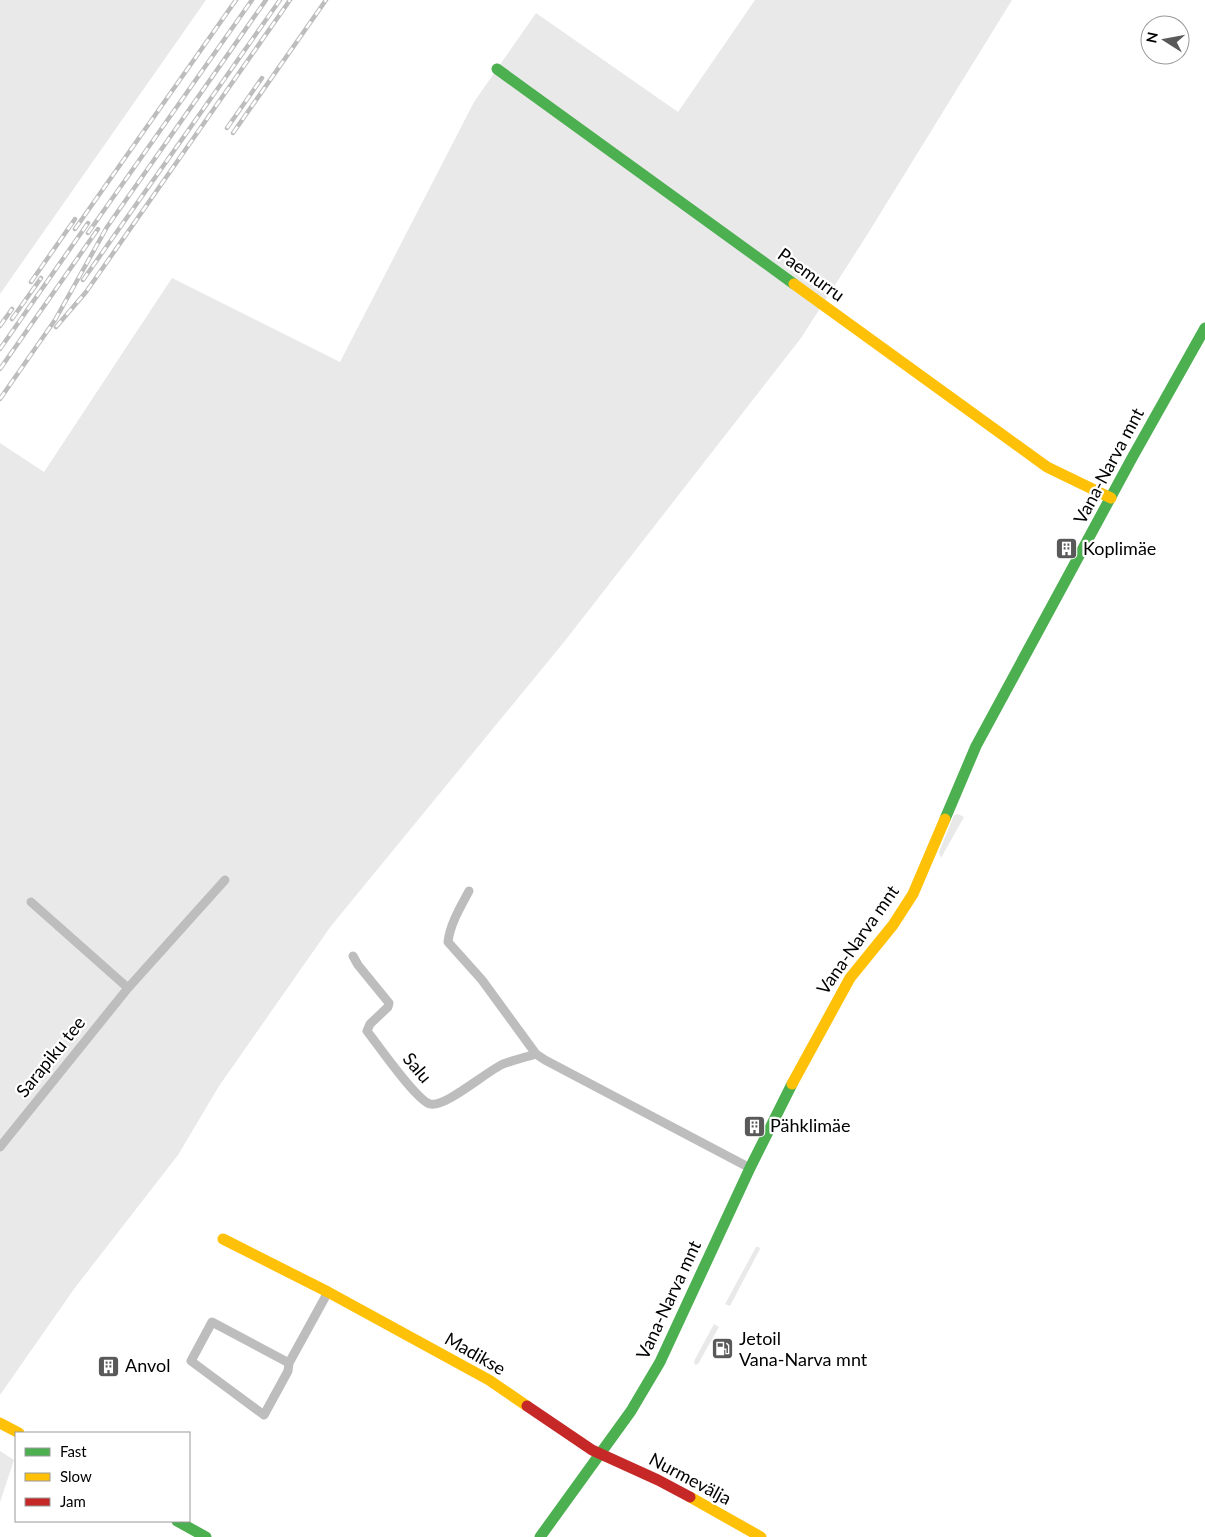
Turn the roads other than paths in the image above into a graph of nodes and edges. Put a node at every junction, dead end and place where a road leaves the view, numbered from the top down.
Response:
1 (497, 70) dead end
2 (1205, 328) edge
3 (1111, 498) junction
4 (226, 880) dead end
5 (469, 891) dead end
6 (31, 902) dead end
7 (353, 956) dead end
8 (128, 988) junction
9 (536, 1054) junction
10 (0, 1147) edge
11 (750, 1168) junction
12 (223, 1239) dead end
13 (328, 1292) junction
14 (289, 1363) junction
15 (0, 1423) edge
16 (17, 1432) edge
17 (600, 1454) junction
18 (179, 1522) edge
19 (206, 1537) edge
20 (540, 1537) edge
21 (761, 1537) edge

1 - 3 street, Paemurru
2 - 3 street, Vana-Narva mnt
3 - 11 street, Vana-Narva mnt
4 - 8 street, Sarapiku tee
5 - 9 street
6 - 8 street
7 - 9 street, Salu
8 - 10 street, Sarapiku tee
9 - 11 street
11 - 17 street, Vana-Narva mnt
12 - 13 street, Madikse
13 - 14 street
13 - 17 street, Madikse
14 - 14 street
15 - 16 street
17 - 20 street, Vana-Narva mnt
17 - 21 street, Nurmevälja
18 - 19 street

